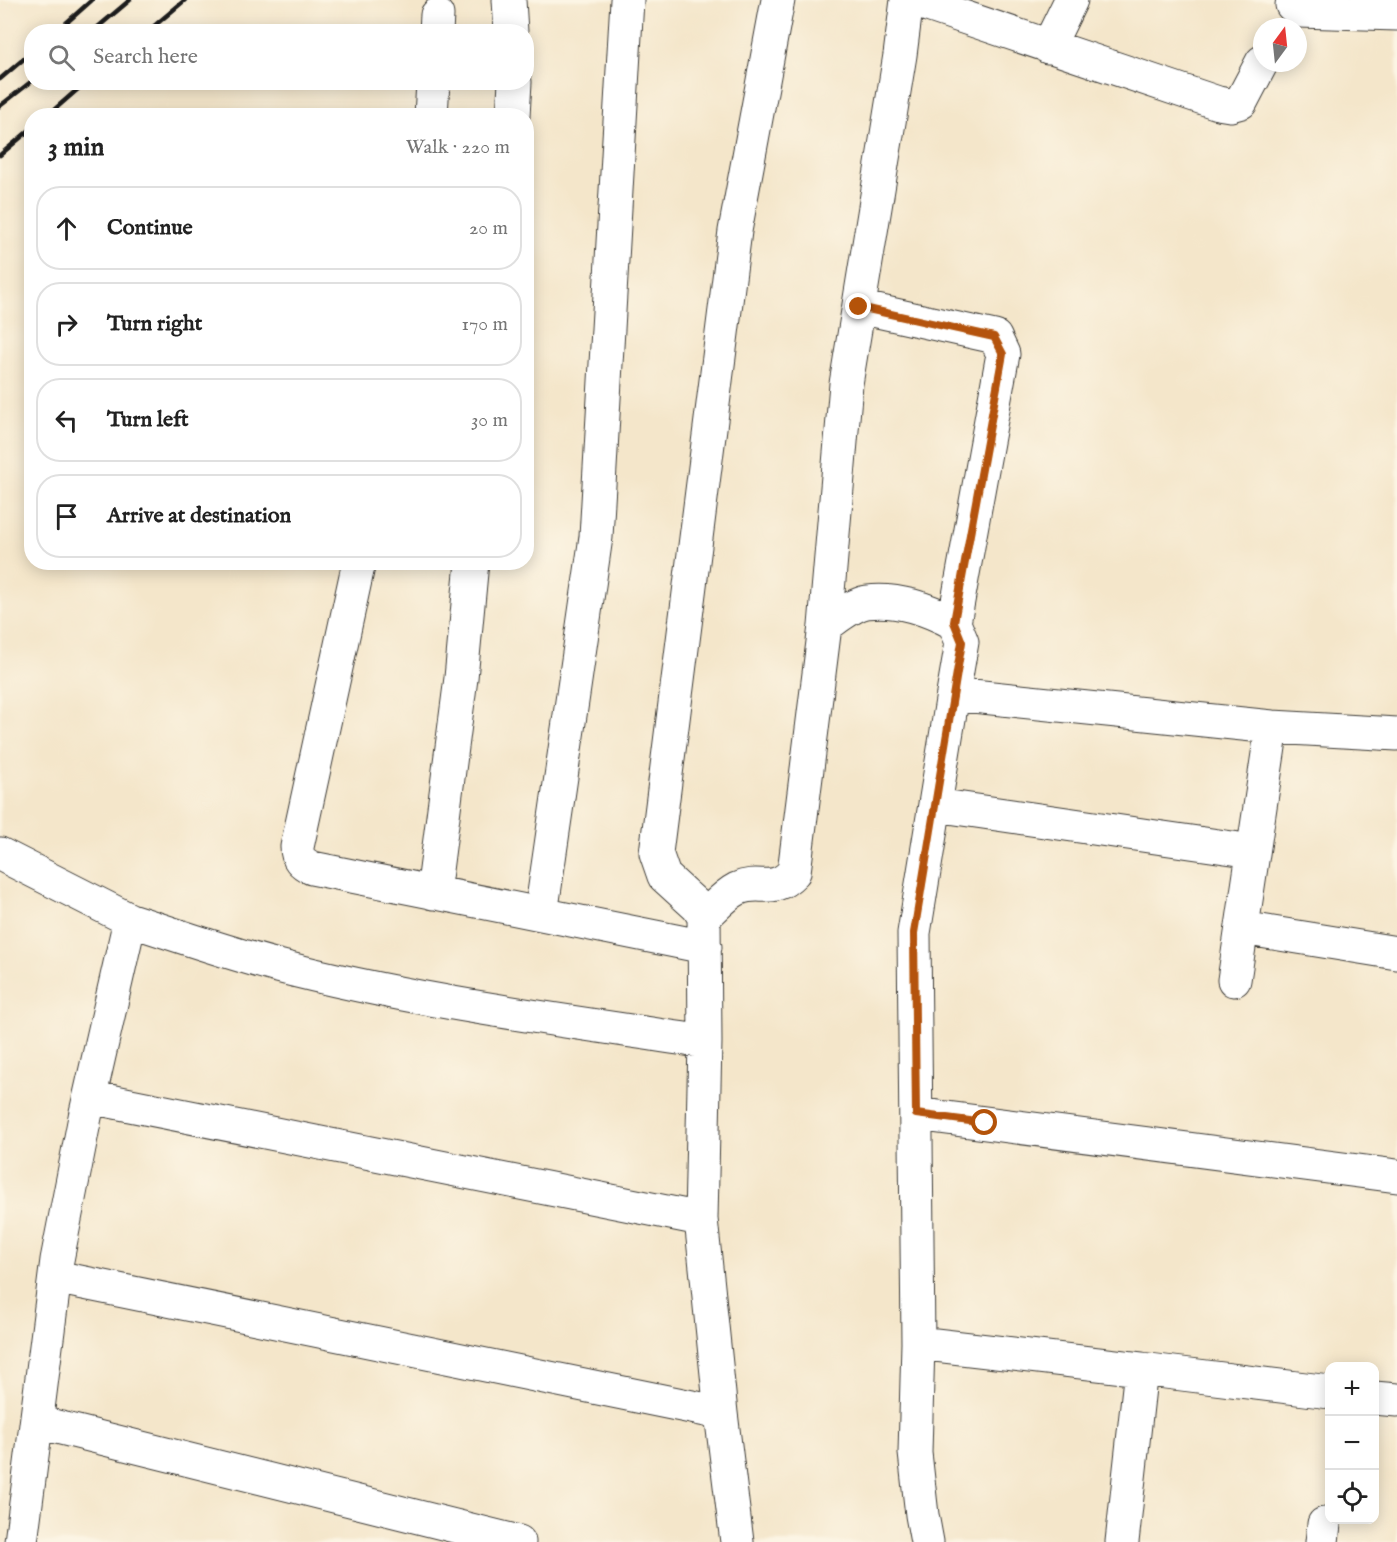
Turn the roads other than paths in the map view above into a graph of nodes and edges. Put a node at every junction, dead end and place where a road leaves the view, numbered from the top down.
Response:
1 (509, 0) edge
2 (627, 0) edge
3 (778, 0) edge
4 (907, 0) edge
5 (913, 0) edge
6 (1071, 0) edge
7 (1288, 11) edge
8 (1397, 14) edge
9 (510, 24) edge
10 (1048, 47) junction
11 (1257, 72) edge
12 (432, 90) edge
13 (515, 90) edge
14 (431, 108) edge
15 (513, 108) edge
16 (859, 307) junction
17 (357, 570) edge
18 (471, 570) edge
19 (954, 622) junction
20 (825, 626) junction
21 (953, 694) junction
22 (1272, 727) junction
23 (1397, 734) edge
24 (935, 805) junction
25 (1253, 851) junction
26 (0, 854) edge
27 (433, 893) junction
28 (542, 914) junction
29 (130, 920) junction
30 (1242, 928) junction
31 (704, 932) junction
32 (1397, 953) edge
33 (1234, 980) dead end
34 (705, 1042) junction
35 (90, 1097) junction
36 (916, 1114) junction
37 (1397, 1176) edge
38 (701, 1219) junction
39 (55, 1277) junction
40 (918, 1343) junction
41 (1141, 1369) junction
42 (1325, 1392) edge
43 (1379, 1398) edge
44 (1397, 1400) edge
45 (721, 1413) junction
46 (37, 1422) junction
47 (21, 1542) edge
48 (519, 1542) edge
49 (737, 1542) edge
50 (927, 1542) edge
51 (1122, 1542) edge

1 - 9 street
2 - 28 street
3 - 31 street
4 - 16 street
5 - 10 street
6 - 10 street
7 - 8 street
10 - 11 street
12 - 14 street
13 - 15 street
16 - 19 street
16 - 20 street
17 - 27 street
18 - 27 street
19 - 20 street
19 - 21 street
20 - 31 street
21 - 22 street
21 - 24 street
22 - 23 street
22 - 25 street
24 - 25 street
24 - 36 street
25 - 30 street
26 - 29 street
27 - 28 street
28 - 31 street
29 - 34 street
29 - 35 street
30 - 32 street
30 - 33 street
31 - 34 street
34 - 38 street
35 - 38 street
35 - 39 street
36 - 37 street
36 - 40 street
38 - 45 street
39 - 45 street
39 - 46 street
40 - 41 street
40 - 50 street
41 - 42 street
41 - 51 street
43 - 44 street
45 - 49 street
46 - 47 street
46 - 48 street

